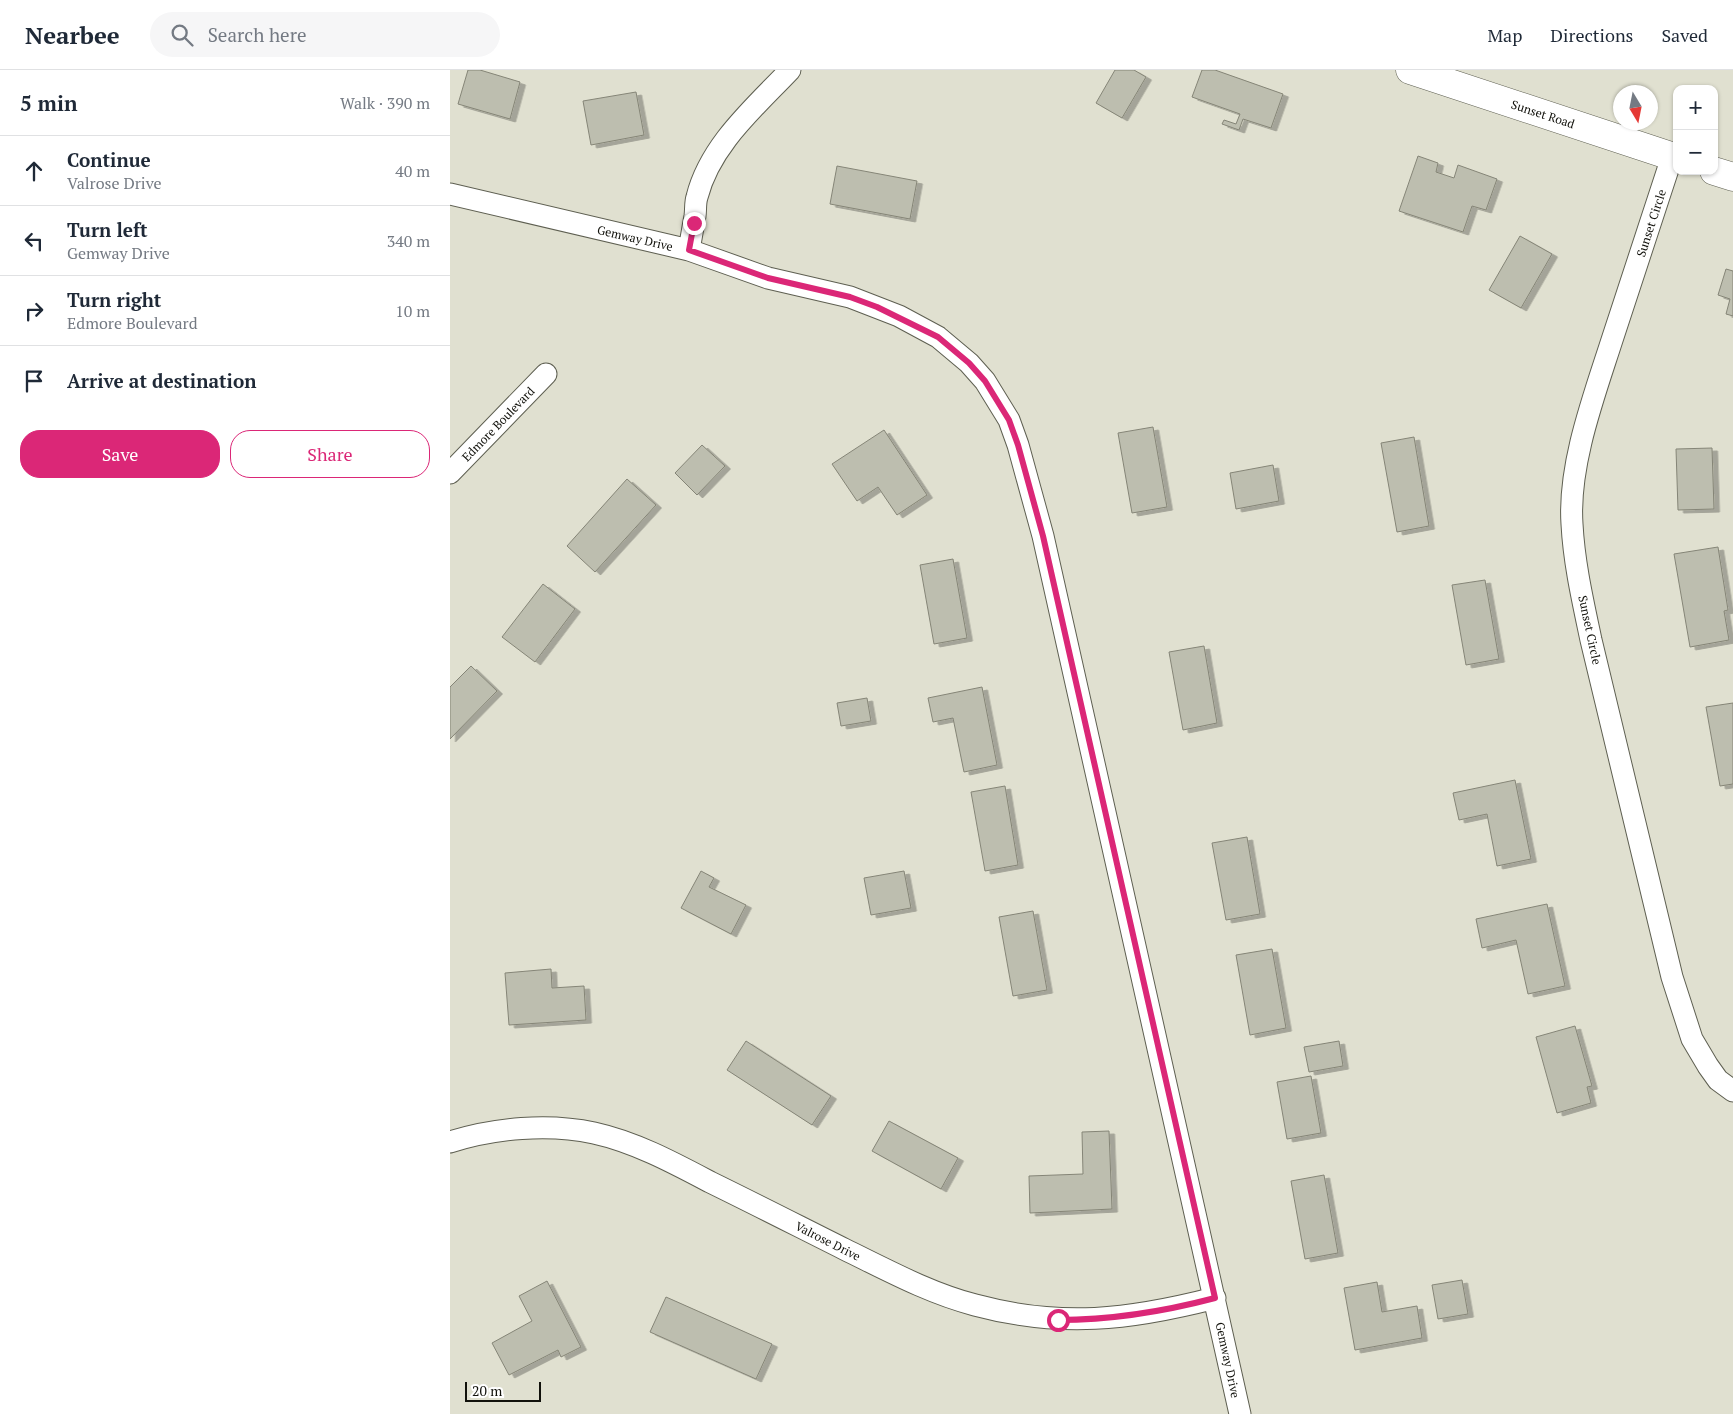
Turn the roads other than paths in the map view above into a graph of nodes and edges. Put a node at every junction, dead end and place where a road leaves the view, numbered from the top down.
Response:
1 (790, 70) edge
2 (1410, 70) edge
3 (1673, 157) edge
4 (1673, 164) edge
5 (1718, 172) edge
6 (1733, 177) edge
7 (450, 194) edge
8 (689, 250) junction
9 (546, 374) dead end
10 (450, 473) edge
11 (1733, 1091) edge
12 (450, 1142) edge
13 (1215, 1298) junction
14 (1240, 1414) edge

1 - 8 street
2 - 3 main road, Sunset Road
4 - 11 street, Sunset Circle
5 - 6 main road
7 - 8 street, Gemway Drive
8 - 13 street, Gemway Drive
9 - 10 street, Edmore Boulevard
12 - 13 street, Valrose Drive
13 - 14 street, Gemway Drive

